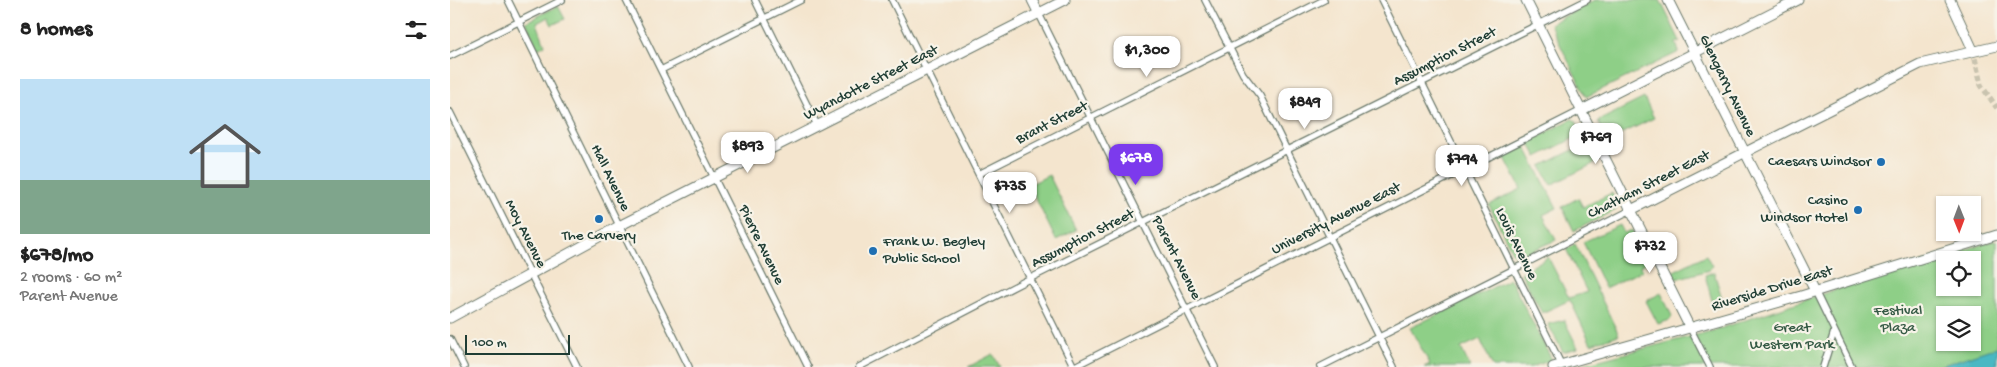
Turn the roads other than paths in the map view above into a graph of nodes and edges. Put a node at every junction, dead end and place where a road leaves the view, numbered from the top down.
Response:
1 (508, 0) edge
2 (562, 0) edge
3 (626, 0) edge
4 (755, 0) edge
5 (801, 0) edge
6 (892, 0) edge
7 (1032, 0) edge
8 (1065, 0) edge
9 (1205, 0) edge
10 (1324, 0) edge
11 (1381, 0) edge
12 (1526, 0) edge
13 (1588, 0) edge
14 (1668, 0) edge
15 (1798, 0) edge
16 (1950, 0) edge
17 (1039, 14) junction
18 (764, 18) junction
19 (518, 22) junction
20 (1539, 25) junction
21 (1997, 46) edge
22 (1229, 48) junction
23 (1973, 50) junction
24 (1695, 54) junction
25 (450, 56) edge
26 (661, 70) junction
27 (927, 70) junction
28 (1422, 83) junction
29 (1582, 110) junction
30 (450, 112) edge
31 (1091, 118) junction
32 (817, 125) junction
33 (1286, 151) junction
34 (1744, 151) junction
35 (1464, 169) junction
36 (979, 174) junction
37 (714, 178) junction
38 (1631, 210) junction
39 (1143, 223) junction
40 (619, 226) junction
41 (1997, 236) edge
42 (1330, 238) junction
43 (1514, 269) junction
44 (531, 274) junction
45 (1031, 279) junction
46 (1815, 291) junction
47 (1187, 310) junction
48 (450, 318) edge
49 (1690, 328) junction
50 (1834, 332) junction
51 (1379, 337) junction
52 (450, 338) edge
53 (1557, 366) edge
54 (464, 367) edge
55 (577, 367) edge
56 (690, 367) edge
57 (808, 367) edge
58 (859, 367) edge
59 (1074, 367) edge
60 (1215, 367) edge
61 (1320, 367) edge
62 (1394, 367) edge
63 (1710, 367) edge
64 (1823, 367) edge
65 (1852, 367) edge

1 - 19 street, Hall Avenue
2 - 19 street
3 - 26 street, Pierre Avenue
4 - 18 street
5 - 18 street
6 - 27 street
7 - 17 main road, Parent Avenue
8 - 17 main road, Wyandotte Street East
9 - 22 street
10 - 22 street, Brant Street
11 - 28 street, Louis Avenue
12 - 20 main road
13 - 20 street, Assumption Street
14 - 24 main road, Glengarry Avenue
15 - 24 main road, University Avenue East
16 - 23 main road
17 - 27 main road, Wyandotte Street East
17 - 31 street, Parent Avenue
18 - 26 street
18 - 32 street
19 - 25 street
19 - 40 street, Hall Avenue
20 - 28 street, Assumption Street
20 - 29 main road
21 - 23 main road, Chatham Street East
22 - 31 street, Brant Street
22 - 33 street
23 - 34 main road, Chatham Street East
24 - 29 main road, University Avenue East
24 - 34 main road, Glengarry Avenue
26 - 37 street, Pierre Avenue
27 - 32 main road, Wyandotte Street East
27 - 36 street
28 - 33 street, Assumption Street
28 - 35 street, Louis Avenue
29 - 35 street, University Avenue East
29 - 38 main road
30 - 44 street, Moy Avenue
31 - 36 street, Brant Street
31 - 39 street, Parent Avenue
32 - 37 main road, Wyandotte Street East
33 - 39 street, Assumption Street
33 - 42 street
34 - 38 main road, Chatham Street East
34 - 46 main road, Glengarry Avenue
35 - 42 street, University Avenue East
35 - 43 street, Louis Avenue
36 - 45 street
37 - 40 main road, Wyandotte Street East
37 - 57 street, Pierre Avenue
38 - 43 street, Chatham Street East
38 - 49 main road
39 - 45 street, Assumption Street
39 - 47 street, Parent Avenue
40 - 44 main road, Wyandotte Street East
40 - 56 street, Hall Avenue
41 - 46 main road, Riverside Drive East
42 - 47 street, University Avenue East
42 - 51 street
43 - 51 street, Chatham Street East
43 - 53 street, Louis Avenue
44 - 48 main road, Wyandotte Street East
44 - 55 street, Moy Avenue
45 - 58 street, Assumption Street
45 - 59 street
46 - 49 main road, Riverside Drive East
46 - 50 street
47 - 59 street, University Avenue East
47 - 60 street, Parent Avenue
49 - 53 main road, Riverside Drive East
49 - 63 street
50 - 64 street
50 - 65 street
51 - 61 street, Chatham Street East
51 - 62 street
52 - 54 street

